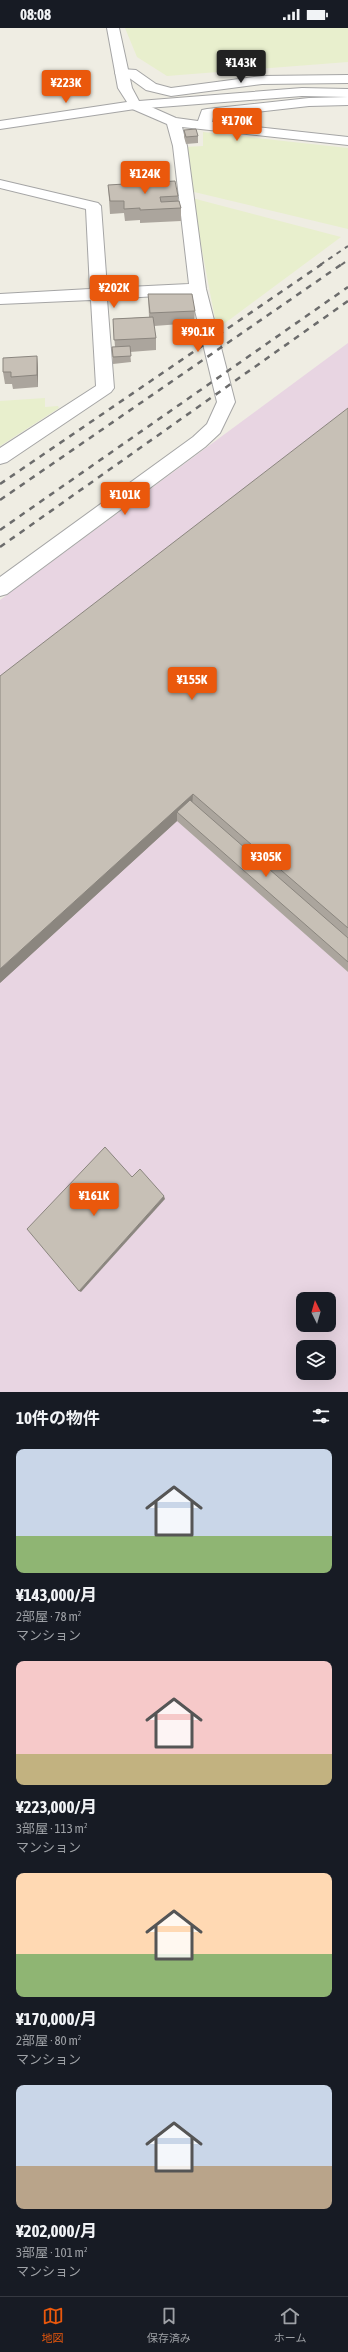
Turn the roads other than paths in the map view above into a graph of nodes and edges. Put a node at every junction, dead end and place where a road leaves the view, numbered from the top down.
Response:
1 (113, 28) edge
2 (122, 73) junction
3 (348, 79) edge
4 (348, 93) edge
5 (348, 101) edge
6 (135, 105) junction
7 (173, 122) junction
8 (0, 125) edge
9 (204, 125) junction
10 (348, 141) edge
11 (0, 184) edge
12 (198, 289) junction
13 (99, 296) junction
14 (0, 299) edge
15 (0, 457) edge
16 (0, 588) edge

1 - 2 street
2 - 3 street
2 - 6 street
4 - 6 street
5 - 9 street
6 - 7 street
6 - 8 street
7 - 9 street
7 - 12 street
9 - 10 street
11 - 13 street
12 - 13 street
12 - 16 street
13 - 14 street
13 - 15 street

